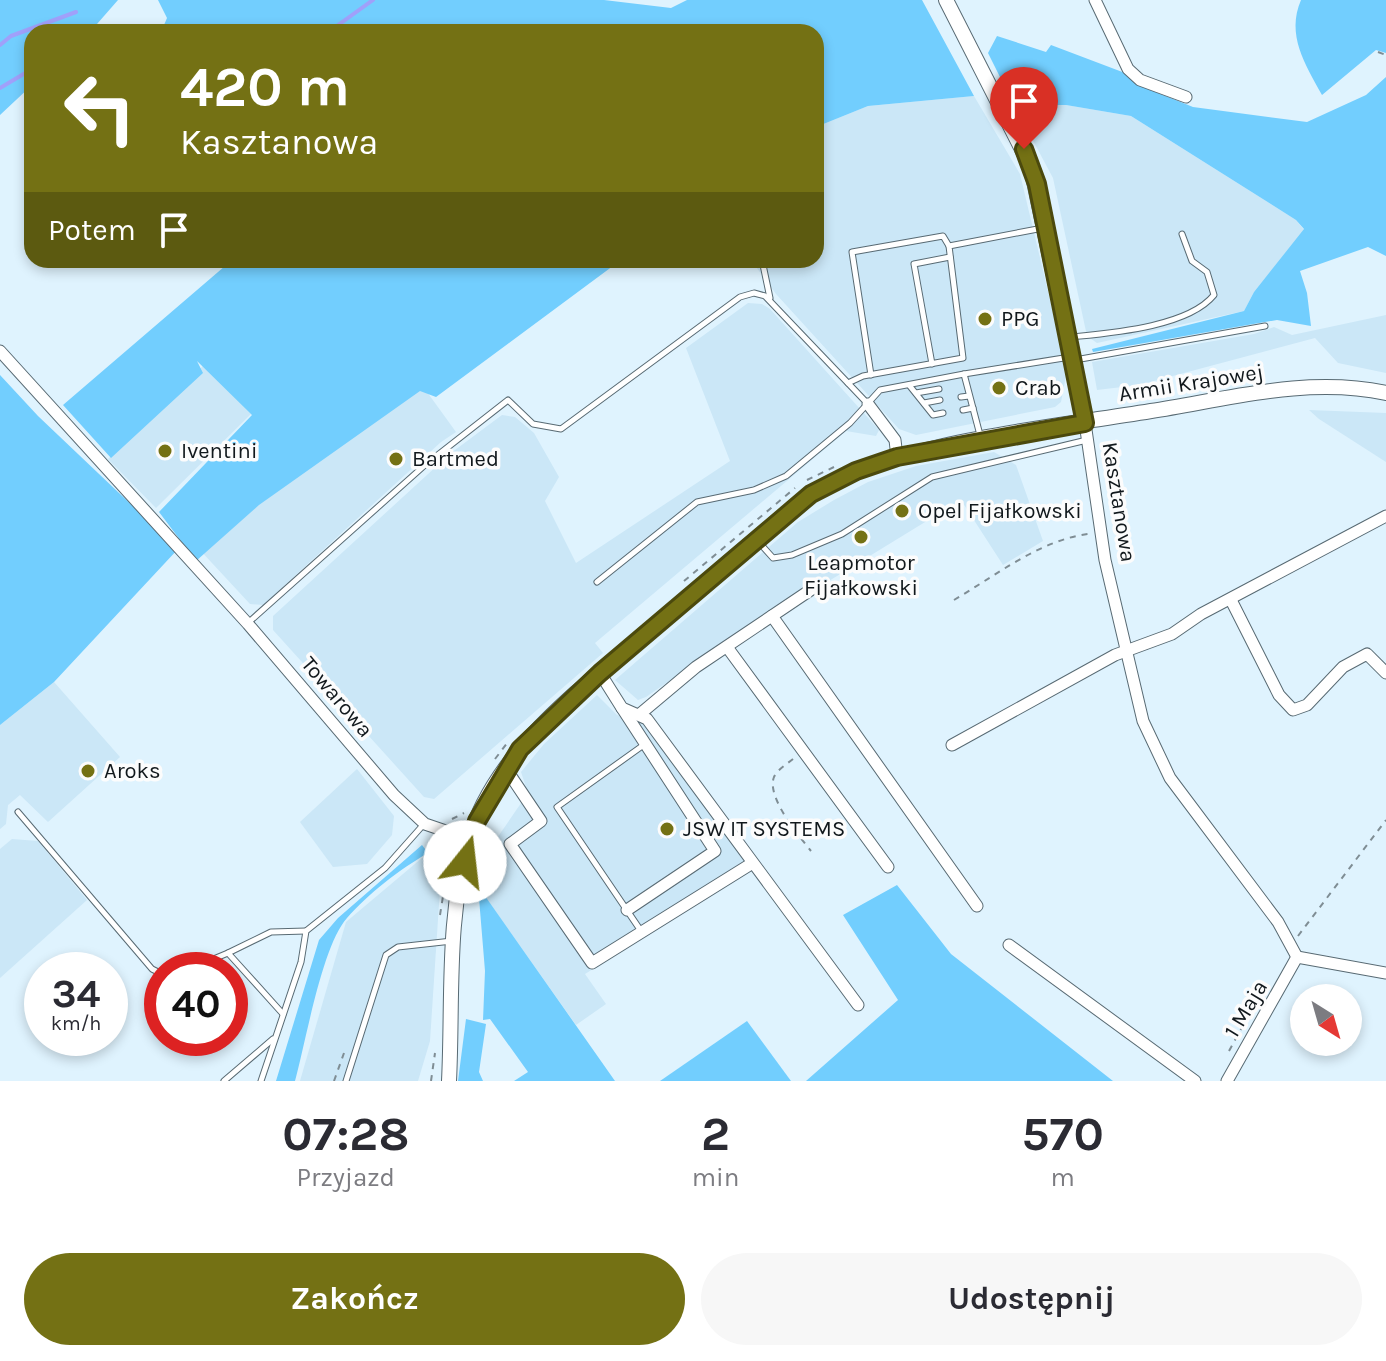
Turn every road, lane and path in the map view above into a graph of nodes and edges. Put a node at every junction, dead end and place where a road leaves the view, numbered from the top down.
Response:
1 (946, 0) edge
2 (1095, 0) edge
3 (1378, 52) dead end
4 (1386, 55) edge
5 (1186, 97) dead end
6 (1046, 227) junction
7 (1182, 234) dead end
8 (949, 246) junction
9 (951, 257) junction
10 (764, 268) edge
11 (770, 302) junction
12 (1265, 326) dead end
13 (1070, 337) junction
14 (0, 351) edge
15 (1074, 358) junction
16 (932, 364) junction
17 (964, 374) junction
18 (871, 375) junction
19 (848, 383) junction
20 (967, 384) junction
21 (909, 385) junction
22 (959, 386) dead end
23 (939, 389) dead end
24 (916, 393) junction
25 (1386, 393) edge
26 (969, 396) junction
27 (961, 397) dead end
28 (940, 400) dead end
29 (924, 403) junction
30 (868, 404) junction
31 (973, 408) junction
32 (963, 410) dead end
33 (943, 413) dead end
34 (1085, 423) junction
35 (981, 440) junction
36 (1087, 440) junction
37 (897, 457) junction
38 (1386, 516) edge
39 (1089, 523) dead end
40 (756, 538) junction
41 (597, 582) dead end
42 (815, 587) dead end
43 (954, 600) dead end
44 (1231, 600) junction
45 (772, 616) junction
46 (248, 624) junction
47 (727, 647) junction
48 (1125, 651) junction
49 (600, 673) junction
50 (1386, 673) edge
51 (622, 708) junction
52 (640, 714) junction
53 (645, 743) junction
54 (952, 745) dead end
55 (804, 751) junction
56 (506, 769) junction
57 (18, 812) dead end
58 (1386, 820) edge
59 (425, 824) junction
60 (469, 839) junction
61 (811, 851) dead end
62 (751, 864) junction
63 (888, 867) dead end
64 (977, 906) dead end
65 (627, 910) junction
66 (306, 931) junction
67 (642, 932) junction
68 (453, 941) junction
69 (1292, 943) junction
70 (1009, 945) dead end
71 (230, 952) edge
72 (1297, 957) junction
73 (144, 960) edge
74 (1386, 973) edge
75 (248, 975) edge
76 (858, 1005) dead end
77 (283, 1014) junction
78 (274, 1039) junction
79 (344, 1053) dead end
80 (224, 1081) edge
81 (261, 1081) edge
82 (334, 1081) edge
83 (346, 1081) edge
84 (449, 1081) edge
85 (1195, 1081) edge
86 (1227, 1081) edge

1 - 6 street, Kasztanowa
2 - 5 street
3 - 4 path
6 - 8 lane
6 - 13 street, Kasztanowa
7 - 13 lane
8 - 9 lane
8 - 18 lane
9 - 16 lane
9 - 16 lane
10 - 11 lane
11 - 19 lane
11 - 46 lane
12 - 15 lane
13 - 15 street, Kasztanowa
14 - 46 street, Towarowa
15 - 17 lane
15 - 34 street, Kasztanowa
16 - 18 lane
17 - 20 lane
17 - 21 lane
18 - 19 lane
19 - 30 lane
20 - 22 lane
20 - 26 lane
21 - 24 lane
21 - 30 lane
23 - 24 lane
24 - 29 lane
25 - 34 street, Armii Krajowej
26 - 27 lane
26 - 31 lane
28 - 29 lane
29 - 33 lane
30 - 37 street
30 - 41 lane
31 - 32 lane
31 - 35 lane
34 - 35 street, Armii Krajowej
34 - 36 street, Kasztanowa
35 - 37 street, Armii Krajowej
36 - 40 lane
36 - 48 street, Kasztanowa
37 - 40 street, Armii Krajowej
38 - 44 street
39 - 43 path
40 - 49 street, Armii Krajowej
42 - 45 street
44 - 48 street
44 - 50 street
45 - 47 street
45 - 64 street
46 - 59 street, Towarowa
47 - 52 street
47 - 55 street
48 - 54 street
48 - 69 street, Kasztanowa
49 - 51 street
49 - 56 street, Armii Krajowej
51 - 52 street
51 - 53 street
52 - 62 street
53 - 65 lane
53 - 65 street
55 - 61 path
55 - 63 street
56 - 60 street, Armii Krajowej
56 - 67 street
57 - 73 lane
58 - 69 path
59 - 60 street, Towarowa
59 - 66 lane
60 - 68 street, Armii Krajowej
62 - 67 street
62 - 76 street
65 - 67 lane
66 - 71 lane
66 - 77 lane
68 - 83 lane
68 - 84 street, Armii Krajowej
69 - 72 street, Kasztanowa
70 - 85 street
72 - 74 street
72 - 86 street, 1 Maja
75 - 77 lane
77 - 78 lane
78 - 80 lane
78 - 81 lane
79 - 82 path

